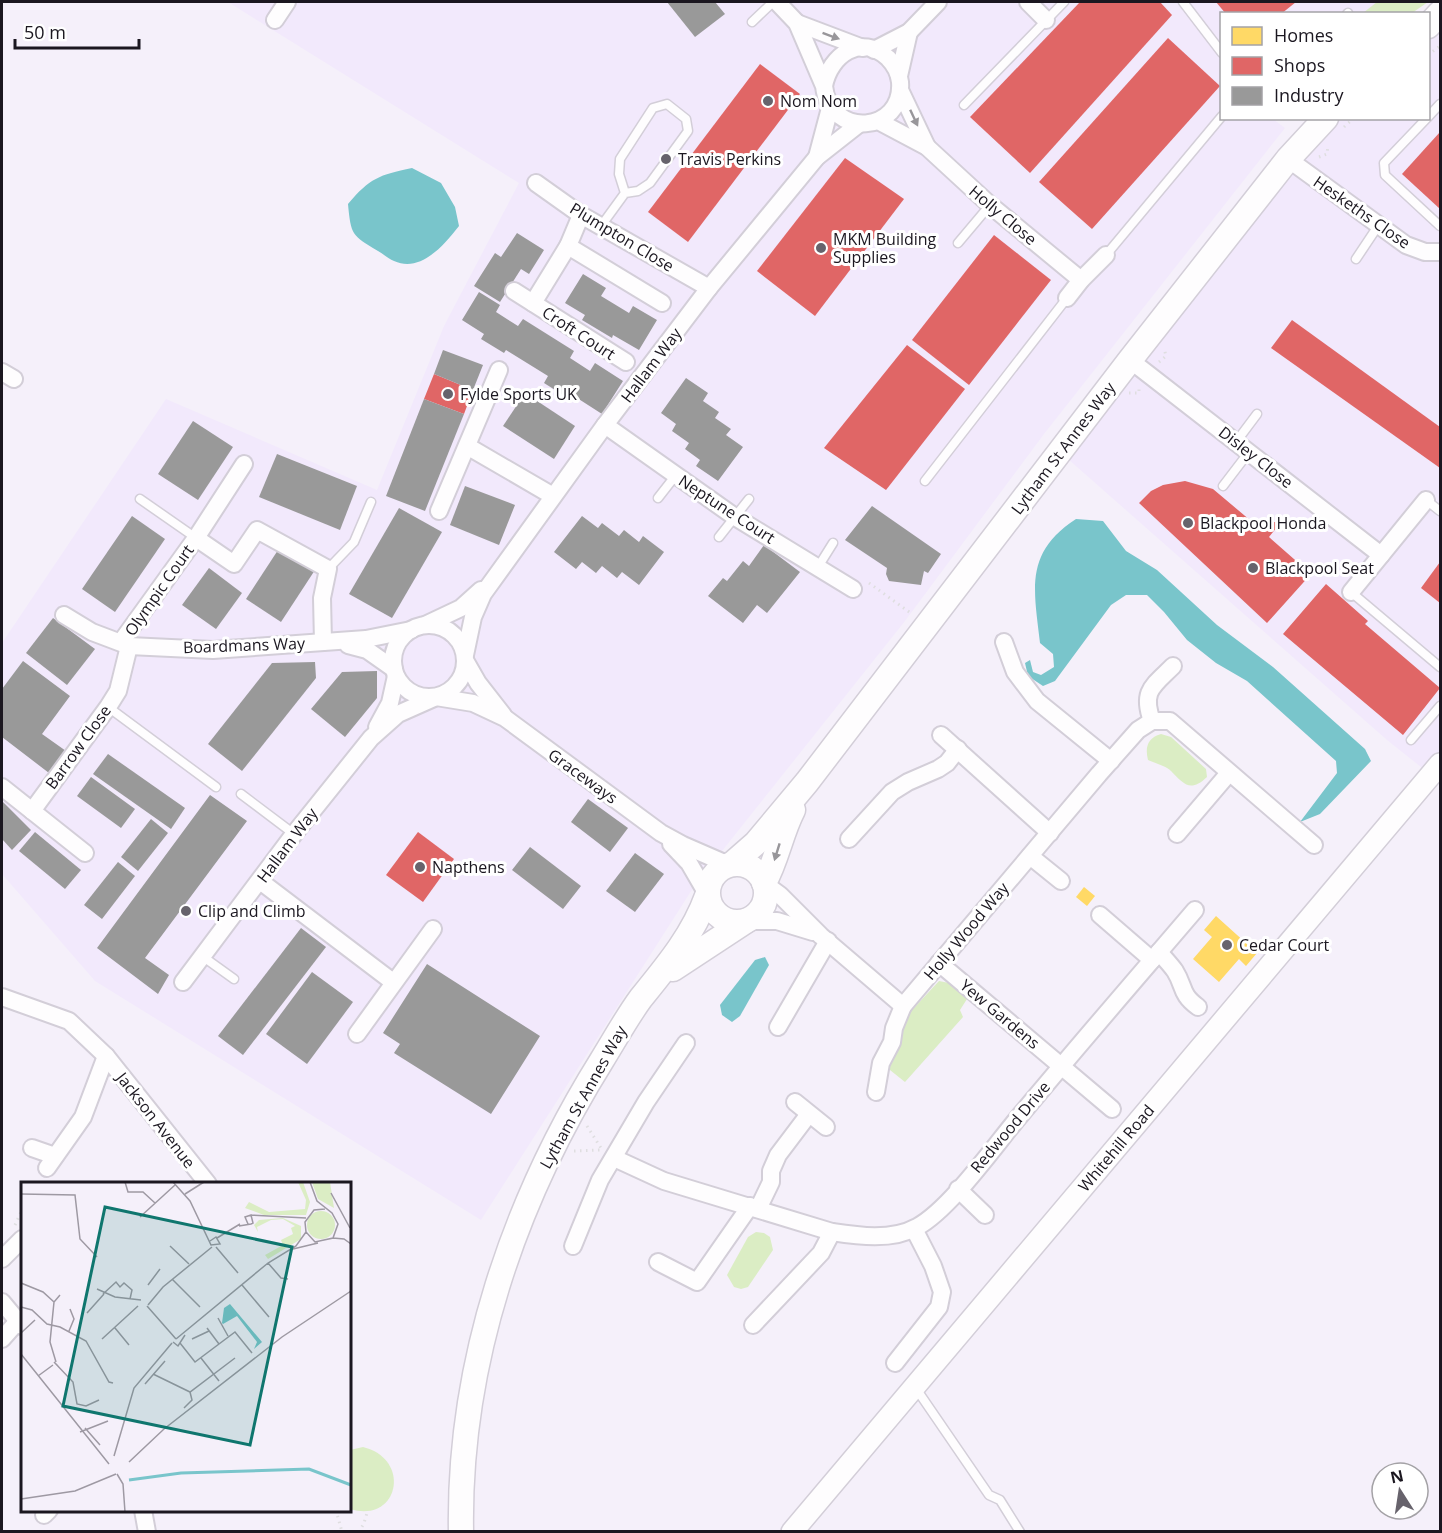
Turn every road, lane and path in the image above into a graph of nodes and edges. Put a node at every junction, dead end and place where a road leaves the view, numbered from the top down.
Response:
1 (287, 2) edge
2 (775, 2) edge
3 (938, 2) edge
4 (1028, 2) edge
5 (1064, 2) edge
6 (1183, 2) edge
7 (1440, 13) edge
8 (275, 20) dead end
9 (1046, 20) junction
10 (752, 22) dead end
11 (797, 23) junction
12 (1430, 26) edge
13 (909, 32) junction
14 (869, 49) junction
15 (1220, 52) edge
16 (900, 83) junction
17 (824, 86) junction
18 (1440, 104) edge
19 (964, 105) dead end
20 (830, 108) junction
21 (1430, 116) edge
22 (1220, 117) edge
23 (1324, 120) edge
24 (1426, 120) edge
25 (878, 121) junction
26 (859, 124) junction
27 (927, 147) junction
28 (817, 157) junction
29 (1288, 159) junction
30 (536, 183) dead end
31 (625, 193) junction
32 (990, 205) junction
33 (581, 215) junction
34 (601, 226) junction
35 (1378, 226) junction
36 (1440, 226) edge
37 (958, 243) dead end
38 (568, 246) junction
39 (1440, 252) edge
40 (1106, 255) joint
41 (1356, 259) dead end
42 (1081, 280) junction
43 (709, 288) junction
44 (514, 291) dead end
45 (1067, 298) joint
46 (533, 303) junction
47 (662, 303) dead end
48 (1130, 360) junction
49 (626, 363) dead end
50 (499, 369) dead end
51 (1257, 414) dead end
52 (605, 425) junction
53 (467, 446) junction
54 (1242, 447) junction
55 (244, 464) dead end
56 (676, 475) junction
57 (925, 481) dead end
58 (1223, 486) dead end
59 (553, 496) junction
60 (658, 498) dead end
61 (749, 499) dead end
62 (140, 500) dead end
63 (1426, 500) joint
64 (371, 502) dead end
65 (439, 511) dead end
66 (1440, 511) edge
67 (735, 517) junction
68 (719, 537) dead end
69 (196, 538) junction
70 (833, 543) dead end
71 (1381, 555) junction
72 (818, 567) junction
73 (328, 569) junction
74 (493, 579) junction
75 (853, 589) joint
76 (1352, 592) joint
77 (64, 615) dead end
78 (927, 625) junction
79 (418, 628) junction
80 (323, 642) junction
81 (1004, 642) dead end
82 (125, 644) junction
83 (466, 658) junction
84 (1173, 666) dead end
85 (1440, 667) edge
86 (395, 672) junction
87 (435, 698) junction
88 (1440, 706) edge
89 (108, 707) junction
90 (505, 718) junction
91 (1152, 721) junction
92 (941, 735) dead end
93 (371, 738) junction
94 (1411, 740) dead end
95 (958, 749) junction
96 (1111, 761) junction
97 (1440, 764) edge
98 (1229, 773) junction
99 (807, 782) junction
100 (2, 787) edge
101 (216, 787) dead end
102 (241, 794) dead end
103 (32, 811) junction
104 (661, 833) junction
105 (1050, 833) junction
106 (294, 834) junction
107 (1177, 834) dead end
108 (849, 839) dead end
109 (1314, 845) dead end
110 (86, 853) dead end
111 (1030, 856) junction
112 (730, 864) junction
113 (260, 881) junction
114 (1061, 881) dead end
115 (765, 884) junction
116 (707, 895) junction
117 (1195, 910) dead end
118 (1100, 915) dead end
119 (747, 921) junction
120 (433, 929) dead end
121 (824, 939) junction
122 (202, 956) junction
123 (1156, 956) junction
124 (939, 963) junction
125 (234, 979) dead end
126 (183, 982) dead end
127 (393, 982) junction
128 (653, 984) junction
129 (2, 997) edge
130 (903, 1006) junction
131 (1198, 1006) dead end
132 (778, 1027) dead end
133 (357, 1034) dead end
134 (686, 1044) dead end
135 (106, 1056) junction
136 (1062, 1065) junction
137 (876, 1092) dead end
138 (795, 1102) dead end
139 (1112, 1109) dead end
140 (809, 1114) junction
141 (584, 1120) dead end
142 (826, 1127) dead end
143 (574, 1142) dead end
144 (32, 1148) dead end
145 (608, 1154) junction
146 (206, 1182) edge
147 (958, 1189) junction
148 (754, 1207) junction
149 (985, 1215) dead end
150 (914, 1229) junction
151 (832, 1232) junction
152 (21, 1240) edge
153 (573, 1246) dead end
154 (2, 1259) edge
155 (658, 1262) dead end
156 (2, 1302) edge
157 (20, 1323) edge
158 (753, 1325) dead end
159 (2, 1339) edge
160 (895, 1364) dead end
161 (914, 1387) junction
162 (143, 1512) edge
163 (337, 1512) edge
164 (366, 1513) dead end
165 (147, 1532) edge
166 (342, 1532) edge
167 (359, 1532) edge
168 (461, 1532) edge
169 (792, 1532) edge
170 (1020, 1532) edge

1 - 8 street
2 - 10 lane
2 - 11 street
3 - 13 street
4 - 9 street
5 - 9 lane
6 - 15 lane
7 - 12 main road
9 - 19 lane
11 -> 14 street
11 - 17 street
13 - 14 street
13 - 16 street
14 - 16 street
14 - 17 street
16 - 25 street
16 -> 27 street, Holly Close
17 - 20 street
18 - 21 lane
20 - 26 street
20 - 28 street, Hallam Way
22 - 40 lane
23 - 29 main road, Lytham St Annes Way
24 - 36 lane
25 - 26 street
25 - 27 street, Holly Close
26 - 28 street, Hallam Way
27 - 32 street, Holly Close
28 - 43 street, Hallam Way
29 - 35 street, Heskeths Close
29 - 48 main road, Lytham St Annes Way
30 - 33 street, Plumpton Close
31 - 31 lane
31 - 34 lane
32 - 37 lane
32 - 42 street, Holly Close
33 - 34 street, Plumpton Close
33 - 38 street, Croft Court
34 - 43 street, Plumpton Close
35 - 39 street, Heskeths Close
35 - 41 lane
38 - 46 street, Croft Court
38 - 47 street
40 - 42 street
42 - 45 street
43 - 52 street, Hallam Way
44 - 46 street, Croft Court
45 - 57 lane
46 - 49 street, Croft Court
48 - 54 street, Disley Close
48 - 78 main road, Lytham St Annes Way
50 - 53 street
51 - 54 lane
52 - 56 street, Neptune Court
52 - 59 street, Hallam Way
53 - 59 street
53 - 65 street
54 - 58 lane
54 - 71 street, Disley Close
55 - 69 street, Olympic Court
56 - 60 lane
56 - 67 street, Neptune Court
59 - 74 street, Hallam Way
61 - 67 lane
62 - 69 lane
63 - 66 lane
63 - 71 street
64 - 73 lane
67 - 68 lane
67 - 72 street, Neptune Court
69 - 73 street, Olympic Court
69 - 82 street, Olympic Court
70 - 72 lane
71 - 76 street
72 - 75 street, Neptune Court
73 - 80 street
74 - 79 street, Hallam Way
74 - 83 street, Hallam Way
75 - 78 path
76 - 85 lane
77 - 82 street, Boardmans Way
78 - 99 main road, Lytham St Annes Way
79 - 80 street, Boardmans Way
79 - 83 street
79 - 86 street
80 - 82 street, Boardmans Way
80 - 86 street, Boardmans Way
81 - 96 street
82 - 89 street, Barrow Close
83 - 87 street
83 - 90 street, Graceways
84 - 91 street
86 - 87 street
86 - 93 street, Hallam Way
87 - 90 street, Graceways
87 - 93 street, Hallam Way
88 - 94 lane
89 - 101 lane
89 - 103 street, Barrow Close
90 - 104 street, Graceways
91 - 96 street, Holly Wood Way
91 - 98 street
92 - 95 street
93 - 106 street, Hallam Way
95 - 105 street
95 - 108 street
96 - 105 street, Holly Wood Way
97 - 161 street, Whitehill Road
98 - 107 street
98 - 109 street
99 - 112 main road, Lytham St Annes Way
99 -> 115 main road, Lytham St Annes Way
100 - 103 street
102 - 106 lane
103 - 110 street
104 - 112 street, Graceways
104 - 116 street, Graceways
105 - 111 street, Holly Wood Way
106 - 113 street, Hallam Way
111 - 114 street
111 - 124 street, Holly Wood Way
112 - 115 main road
112 - 116 main road
113 - 122 street, Hallam Way
113 - 127 street
115 - 119 main road
115 - 121 street
116 - 119 main road
116 - 128 main road, Lytham St Annes Way
117 - 123 street
118 - 123 street
119 - 121 street
119 - 128 main road, Lytham St Annes Way
120 - 127 street
121 - 130 street
121 - 132 street
122 - 125 lane
122 - 126 street, Hallam Way
123 - 131 street
123 - 136 street
124 - 130 street, Holly Wood Way
124 - 136 street, Yew Gardens
127 - 133 street
128 - 168 main road, Lytham St Annes Way
129 - 135 street, Jackson Avenue
130 - 137 street, Holly Wood Way
134 - 145 street
135 - 144 street, Jackson Avenue
135 - 146 street, Jackson Avenue
136 - 139 street, Yew Gardens
136 - 147 street, Redwood Drive
138 - 140 street
140 - 142 street
140 - 148 street
141 - 145 path
143 - 145 path
145 - 148 street, Redwood Drive
145 - 153 street
147 - 149 street, Redwood Drive
147 - 150 street, Redwood Drive
148 - 151 street, Redwood Drive
148 - 155 street
150 - 151 street, Redwood Drive
150 - 160 street
151 - 158 street
152 - 154 street
156 - 157 street
157 - 159 street
161 - 169 street, Whitehill Road
161 - 170 lane
162 - 165 street
163 - 166 path
164 - 167 path

